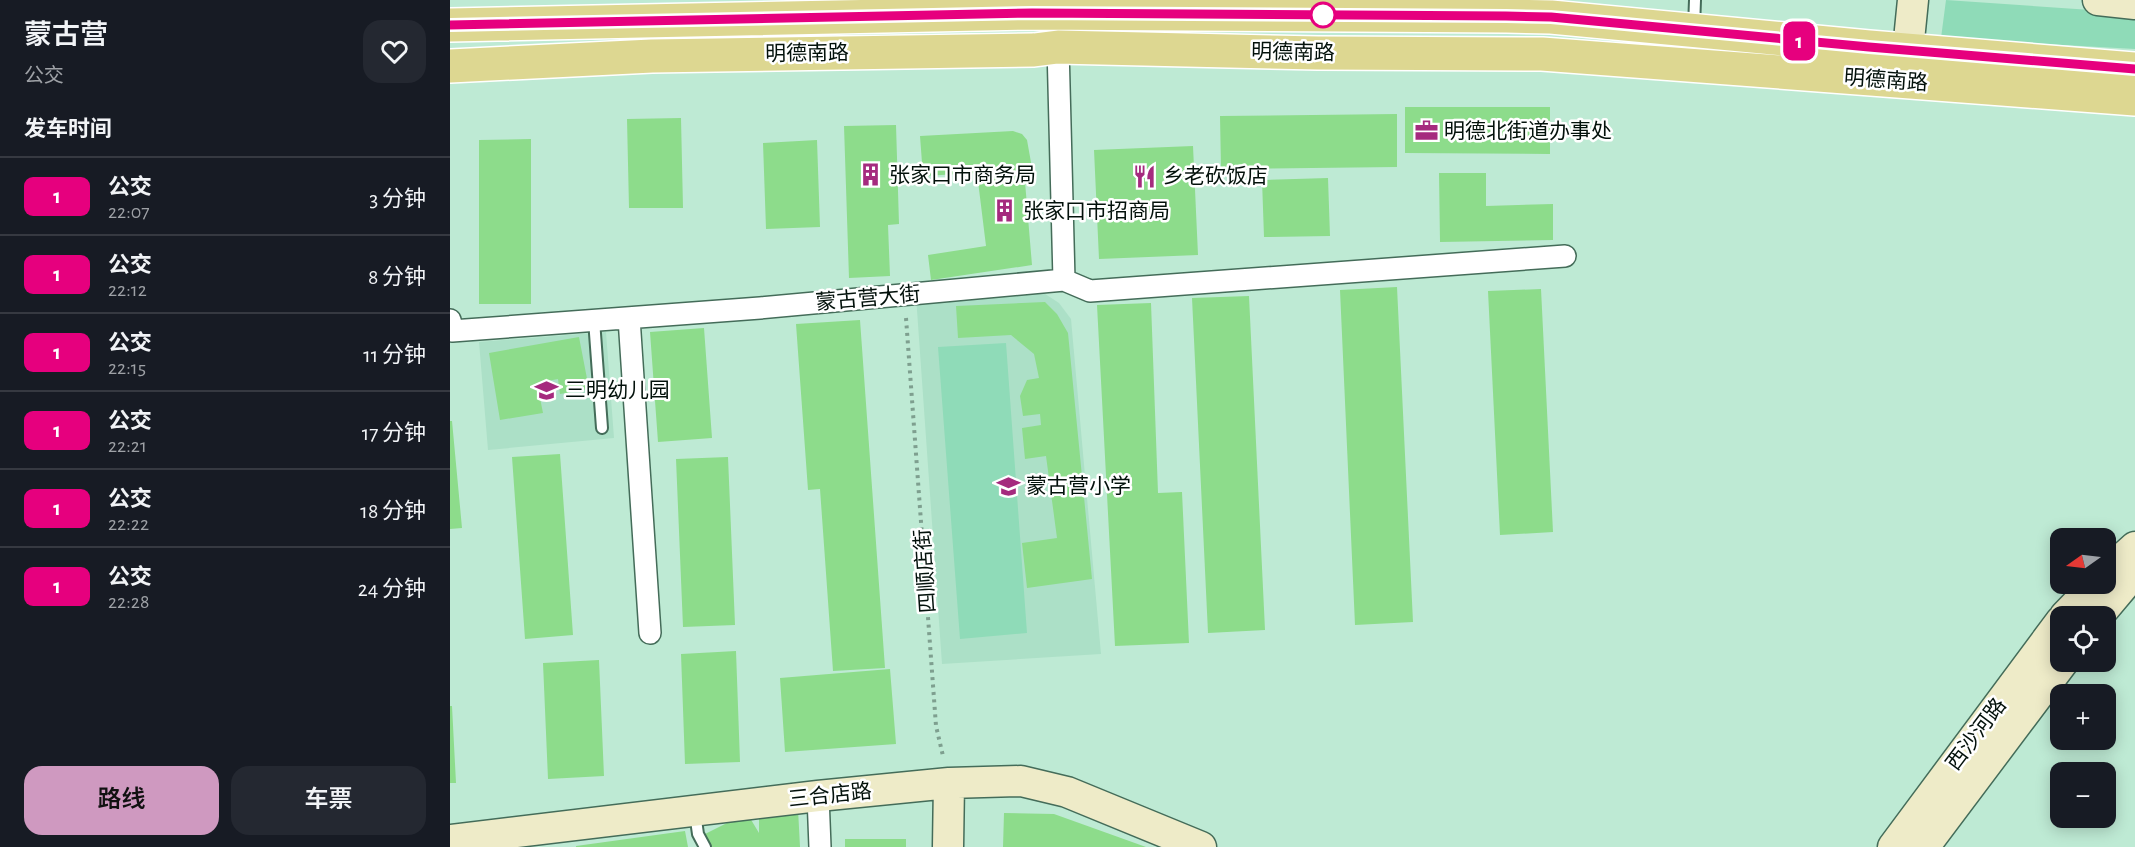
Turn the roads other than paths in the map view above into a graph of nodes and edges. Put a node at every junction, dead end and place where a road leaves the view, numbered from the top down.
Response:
1 (1913, 0) edge
2 (2098, 0) edge
3 (2135, 4) edge
4 (973, 7) edge
5 (1338, 7) edge
6 (1506, 8) edge
7 (1032, 13) junction
8 (1685, 19) edge
9 (450, 25) edge
10 (1046, 49) junction
11 (1908, 50) junction
12 (1664, 63) junction
13 (450, 66) edge
14 (2135, 69) edge
15 (2135, 99) edge
16 (1565, 256) dead end
17 (1064, 279) junction
18 (629, 318) junction
19 (450, 320) edge
20 (594, 320) junction
21 (602, 428) dead end
22 (2135, 547) edge
23 (2116, 564) edge
24 (2135, 572) edge
25 (2086, 594) edge
26 (2075, 606) edge
27 (2106, 606) edge
28 (650, 633) dead end
29 (2050, 636) edge
30 (2055, 672) edge
31 (949, 783) junction
32 (818, 796) junction
33 (695, 810) junction
34 (464, 842) edge
35 (705, 847) edge
36 (820, 847) edge
37 (948, 847) edge
38 (1201, 847) edge
39 (1893, 847) edge
40 (1924, 847) edge

1 - 11 street
2 - 3 street
4 - 7 main road, 明德南路
4 - 9 main road, 明德南路
5 - 6 main road, 明德南路
5 - 7 main road, 明德南路
6 - 8 main road, 明德南路
7 - 10 main road
8 - 11 main road, 明德南路
8 - 12 main road
10 - 12 main road, 明德南路
10 - 13 main road, 明德南路
10 - 17 street
11 - 14 main road, 明德南路
12 - 15 main road, 明德南路
16 - 17 street
17 - 18 street, 蒙古营大街
18 - 20 street, 蒙古营大街
18 - 28 street
19 - 20 street, 蒙古营大街
20 - 21 lane
22 - 23 street
24 - 27 street
25 - 26 street
29 - 39 street, 西沙河路
30 - 40 street, 西沙河路
31 - 32 street, 三合店路
31 - 37 street
31 - 38 street, 三合店路
32 - 33 street, 三合店路
32 - 36 street
33 - 34 street, 三合店路
33 - 35 lane

